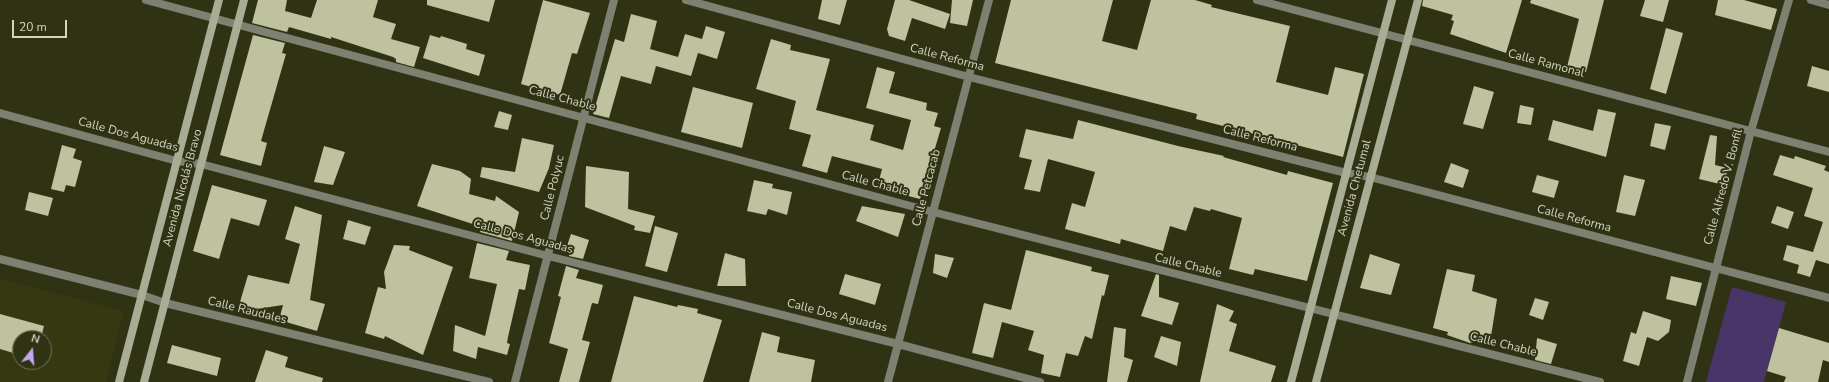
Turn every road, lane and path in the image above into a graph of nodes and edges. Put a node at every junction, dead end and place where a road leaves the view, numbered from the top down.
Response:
1 (146, 0) edge
2 (219, 0) edge
3 (244, 0) edge
4 (614, 0) edge
5 (686, 0) edge
6 (989, 0) edge
7 (1257, 0) edge
8 (1392, 0) edge
9 (1418, 0) edge
10 (1789, 0) edge
11 (1811, 0) edge
12 (1829, 5) edge
13 (214, 18) junction
14 (238, 25) junction
15 (1383, 34) junction
16 (1407, 39) junction
17 (969, 76) junction
18 (0, 113) edge
19 (583, 117) junction
20 (1752, 131) junction
21 (1829, 152) edge
22 (177, 161) junction
23 (201, 164) junction
24 (1346, 173) junction
25 (1370, 177) junction
26 (933, 212) junction
27 (548, 256) junction
28 (0, 259) edge
29 (1716, 268) junction
30 (142, 295) junction
31 (1829, 298) edge
32 (165, 303) junction
33 (1310, 309) junction
34 (1334, 314) junction
35 (898, 344) junction
36 (119, 382) edge
37 (144, 382) edge
38 (489, 382) edge
39 (515, 382) edge
40 (888, 382) edge
41 (1040, 382) edge
42 (1291, 382) edge
43 (1316, 382) edge
44 (1600, 382) edge
45 (1687, 382) edge

1 - 13 street, Calle Chable
2 - 13 main road, Avenida Nicolás Bravo
3 - 14 main road, Avenida Nicolás Bravo
4 - 19 street, Calle Polyuc
5 - 17 street, Calle Reforma
6 - 17 street, Calle Petcacab
7 - 15 street, Calle Ramonal
8 - 15 main road, Avenida Chetumal
9 - 16 main road, Avenida Chetumal
10 - 20 street, Calle Alfredo V. Bonfil
11 - 12 street
13 - 14 street, Calle Chable
13 - 22 main road, Avenida Nicolás Bravo
14 - 19 street, Calle Chable
14 - 23 main road, Avenida Nicolás Bravo
15 - 16 street, Calle Ramonal
15 - 24 main road, Avenida Chetumal
16 - 20 street, Calle Ramonal
16 - 25 main road, Avenida Chetumal
17 - 24 street, Calle Reforma
17 - 26 street, Calle Petcacab
18 - 22 street, Calle Dos Aguadas
19 - 26 street, Calle Chable
19 - 27 street, Calle Polyuc
20 - 21 street, Calle Ramonal
20 - 29 street, Calle Alfredo V. Bonfil
22 - 23 street, Calle Dos Aguadas
22 - 30 main road, Avenida Nicolás Bravo
23 - 27 street, Calle Dos Aguadas
23 - 32 main road, Avenida Nicolás Bravo
24 - 25 street, Calle Reforma
24 - 33 main road, Avenida Chetumal
25 - 29 street, Calle Reforma
25 - 34 main road, Avenida Chetumal
26 - 33 street, Calle Chable
26 - 35 street, Calle Petcacab
27 - 35 street, Calle Dos Aguadas
27 - 39 street, Calle Polyuc
28 - 30 street, Calle Raudales
29 - 31 street, Calle Reforma
29 - 45 street, Calle Alfredo V. Bonfil
30 - 32 street, Calle Raudales
30 - 36 main road, Avenida Nicolás Bravo
32 - 37 main road, Avenida Nicolás Bravo
32 - 38 street, Calle Raudales
33 - 34 street, Calle Chable
33 - 42 main road, Avenida Chetumal
34 - 43 main road, Avenida Chetumal
34 - 44 street, Calle Chable
35 - 40 street, Calle Petcacab
35 - 41 street, Calle Dos Aguadas

